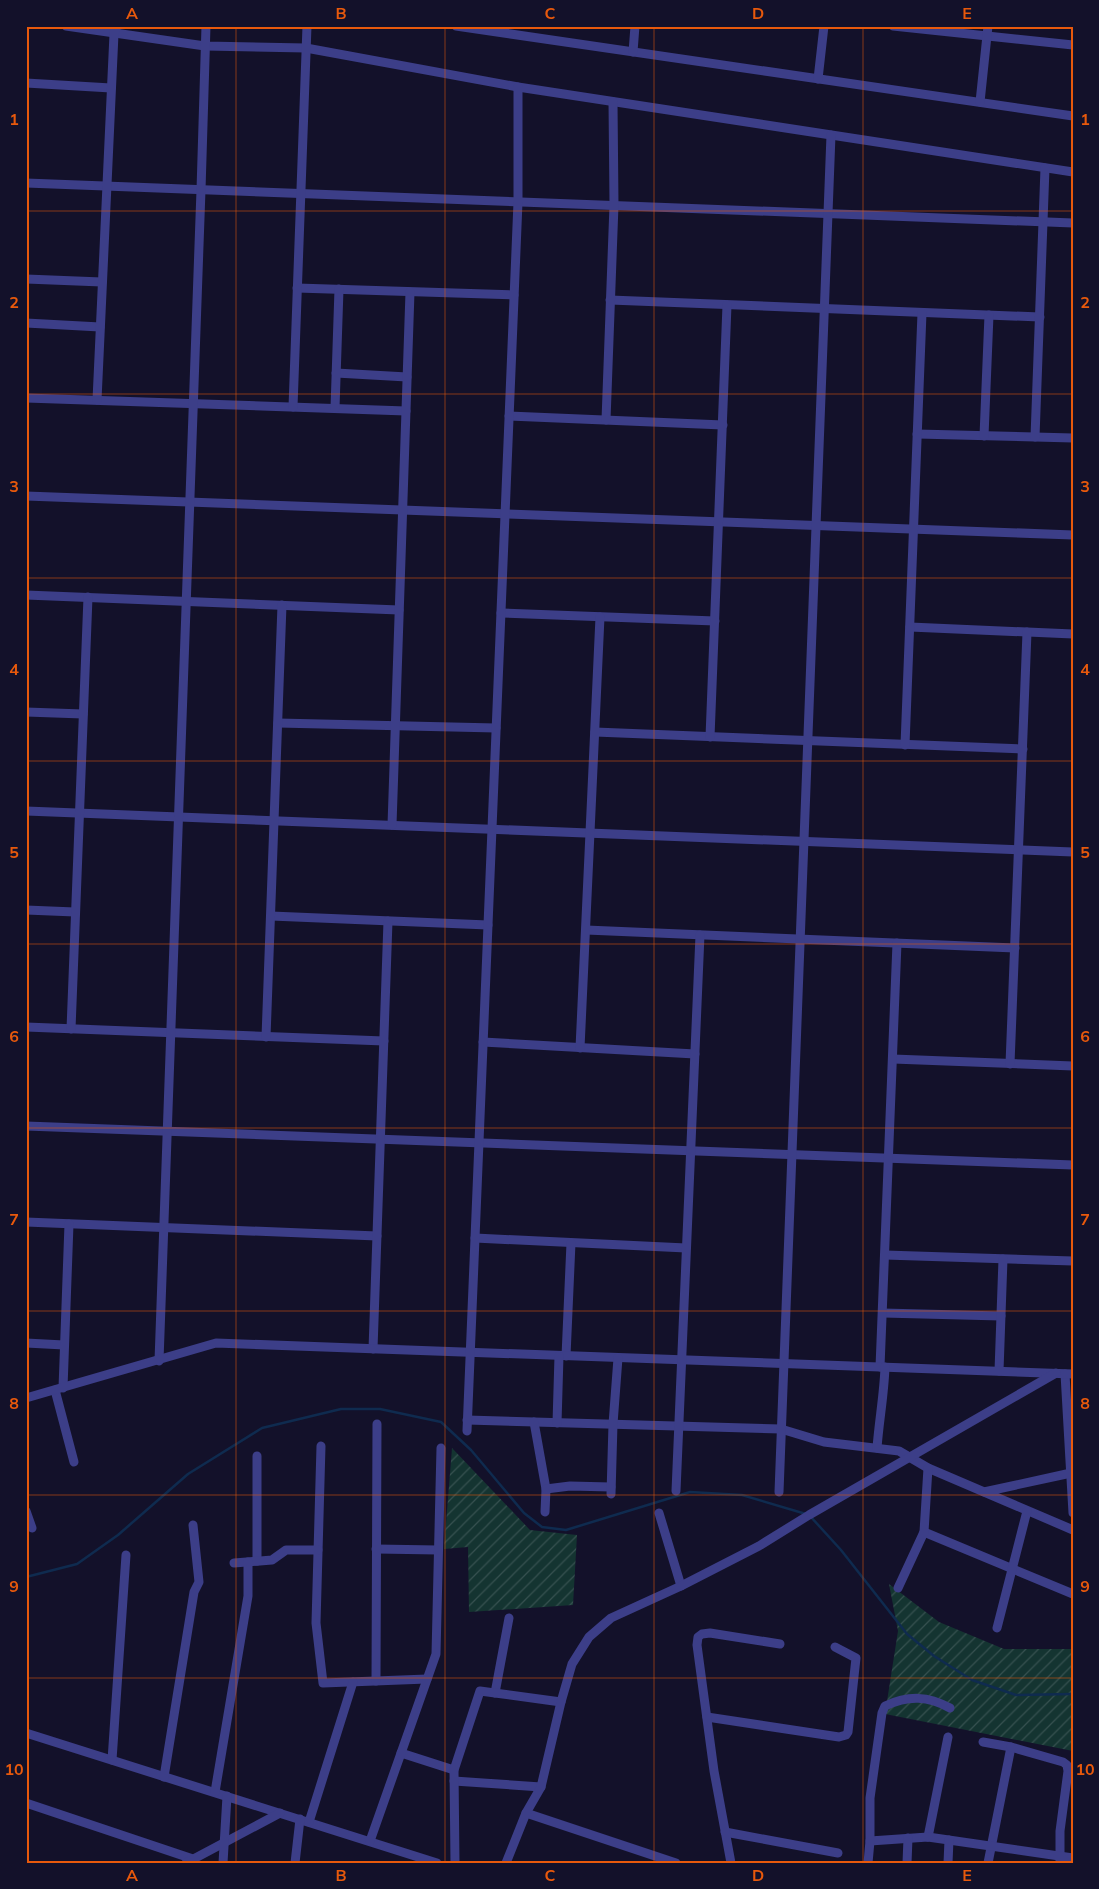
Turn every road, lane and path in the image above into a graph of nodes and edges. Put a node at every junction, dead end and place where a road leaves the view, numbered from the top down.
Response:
1 (66, 26) edge
2 (206, 26) edge
3 (307, 26) edge
4 (456, 26) edge
5 (635, 26) edge
6 (824, 26) edge
7 (893, 26) edge
8 (988, 26) edge
9 (923, 28) edge
10 (115, 30) edge
11 (987, 36) junction
12 (1073, 45) edge
13 (205, 46) junction
14 (306, 48) junction
15 (633, 52) junction
16 (818, 79) junction
17 (26, 83) edge
18 (518, 87) junction
19 (111, 88) junction
20 (613, 102) junction
21 (980, 102) junction
22 (1073, 116) edge
23 (831, 135) junction
24 (1045, 168) junction
25 (1073, 172) edge
26 (26, 183) edge
27 (107, 186) junction
28 (201, 190) junction
29 (300, 193) junction
30 (518, 202) junction
31 (614, 206) junction
32 (828, 214) junction
33 (1043, 222) junction
34 (1073, 223) edge
35 (26, 279) edge
36 (102, 282) junction
37 (297, 288) junction
38 (339, 289) junction
39 (410, 292) junction
40 (514, 295) junction
41 (610, 300) junction
42 (727, 305) junction
43 (824, 309) junction
44 (922, 313) junction
45 (989, 315) junction
46 (1040, 317) junction
47 (26, 323) edge
48 (100, 327) junction
49 (336, 373) junction
50 (408, 377) junction
51 (26, 398) edge
52 (97, 400) junction
53 (194, 404) junction
54 (293, 407) junction
55 (335, 408) junction
56 (406, 411) junction
57 (509, 416) junction
58 (606, 420) junction
59 (723, 425) junction
60 (917, 434) junction
61 (984, 436) junction
62 (1035, 437) junction
63 (1073, 438) edge
64 (26, 496) edge
65 (190, 502) junction
66 (403, 510) junction
67 (505, 514) junction
68 (719, 522) junction
69 (816, 526) junction
70 (913, 529) junction
71 (1073, 535) edge
72 (26, 595) edge
73 (88, 598) junction
74 (187, 601) junction
75 (282, 605) junction
76 (400, 610) junction
77 (501, 613) junction
78 (600, 617) junction
79 (715, 622) junction
80 (910, 627) junction
81 (1027, 632) junction
82 (1073, 634) edge
83 (26, 712) edge
84 (83, 714) junction
85 (278, 723) junction
86 (396, 726) junction
87 (496, 728) junction
88 (595, 732) junction
89 (710, 737) junction
90 (808, 741) junction
91 (904, 745) junction
92 (1023, 750) junction
93 (26, 810) edge
94 (79, 813) junction
95 (179, 817) junction
96 (274, 820) junction
97 (392, 825) junction
98 (492, 829) junction
99 (590, 833) junction
100 (804, 841) junction
101 (1019, 850) junction
102 (1073, 852) edge
103 (26, 910) edge
104 (75, 912) junction
105 (271, 916) junction
106 (388, 921) junction
107 (488, 925) junction
108 (586, 930) junction
109 (700, 935) junction
110 (800, 939) junction
111 (897, 943) junction
112 (1015, 948) junction
113 (26, 1027) edge
114 (71, 1029) junction
115 (171, 1033) junction
116 (266, 1037) junction
117 (384, 1041) junction
118 (483, 1042) junction
119 (580, 1048) junction
120 (695, 1054) junction
121 (893, 1059) junction
122 (1010, 1064) junction
123 (1073, 1066) edge
124 (26, 1126) edge
125 (168, 1131) junction
126 (380, 1139) junction
127 (479, 1143) junction
128 (691, 1151) junction
129 (792, 1154) junction
130 (889, 1158) junction
131 (1073, 1165) edge
132 (26, 1222) edge
133 (69, 1224) junction
134 (164, 1227) junction
135 (377, 1236) junction
136 (475, 1238) junction
137 (571, 1243) junction
138 (686, 1248) junction
139 (885, 1254) junction
140 (1003, 1259) junction
141 (1073, 1261) edge
142 (883, 1313) junction
143 (1001, 1316) junction
144 (26, 1343) edge
145 (64, 1345) junction
146 (373, 1349) junction
147 (470, 1352) junction
148 (562, 1356) junction
149 (618, 1358) junction
150 (682, 1360) junction
151 (159, 1361) junction
152 (784, 1364) junction
153 (883, 1367) junction
154 (999, 1371) junction
155 (1065, 1374) edge
156 (59, 1389) junction
157 (26, 1398) edge
158 (467, 1420) junction
159 (534, 1422) junction
160 (557, 1423) junction
161 (376, 1424) dead end
162 (613, 1424) junction
163 (679, 1426) junction
164 (781, 1429) junction
165 (467, 1431) dead end
166 (321, 1446) dead end
167 (441, 1448) dead end
168 (877, 1448) junction
169 (257, 1456) dead end
170 (910, 1456) junction
171 (74, 1462) dead end
172 (928, 1468) junction
173 (1071, 1473) junction
174 (546, 1489) junction
175 (676, 1491) dead end
176 (779, 1492) dead end
177 (984, 1492) junction
178 (1027, 1511) junction
179 (26, 1512) edge
180 (545, 1512) dead end
181 (659, 1513) dead end
182 (1073, 1513) edge
183 (193, 1525) dead end
184 (32, 1528) dead end
185 (1073, 1530) edge
186 (924, 1532) junction
187 (376, 1549) junction
188 (318, 1550) junction
189 (438, 1550) junction
190 (126, 1555) dead end
191 (253, 1562) junction
192 (234, 1563) dead end
193 (1012, 1569) junction
194 (681, 1586) junction
195 (898, 1588) dead end
196 (1073, 1594) edge
197 (509, 1618) dead end
198 (997, 1628) dead end
199 (780, 1644) dead end
200 (835, 1647) dead end
201 (427, 1679) junction
202 (376, 1681) junction
203 (353, 1682) junction
204 (495, 1693) junction
205 (561, 1702) junction
206 (950, 1708) dead end
207 (707, 1717) junction
208 (26, 1733) edge
209 (948, 1737) dead end
210 (983, 1742) dead end
211 (1010, 1747) junction
212 (401, 1754) junction
213 (112, 1760) junction
214 (454, 1770) junction
215 (164, 1776) junction
216 (454, 1781) junction
217 (541, 1787) junction
218 (215, 1792) junction
219 (227, 1796) junction
220 (26, 1803) edge
221 (280, 1813) junction
222 (526, 1813) junction
223 (300, 1819) junction
224 (310, 1822) junction
225 (725, 1832) junction
226 (908, 1838) junction
227 (928, 1838) junction
228 (949, 1840) junction
229 (370, 1841) junction
230 (870, 1841) junction
231 (224, 1842) junction
232 (991, 1846) junction
233 (838, 1853) dead end
234 (409, 1858) edge
235 (1073, 1858) edge
236 (1060, 1860) edge
237 (189, 1861) edge
238 (223, 1863) edge
239 (294, 1863) edge
240 (437, 1863) edge
241 (454, 1863) edge
242 (506, 1863) edge
243 (676, 1863) edge
244 (731, 1863) edge
245 (868, 1863) edge
246 (907, 1863) edge
247 (948, 1863) edge
248 (988, 1863) edge

1 - 10 street
2 - 13 street
3 - 14 street
4 - 15 street
5 - 15 street
6 - 16 street
7 - 9 street
8 - 11 street
9 - 11 street
10 - 13 street
10 - 19 street
11 - 12 street
11 - 21 street
13 - 14 street
13 - 28 street
14 - 18 street
14 - 29 street
15 - 16 street
16 - 21 street
17 - 19 street
18 - 20 street
18 - 30 street
19 - 27 street
20 - 23 street
20 - 31 street
21 - 22 street
23 - 24 street
23 - 32 street
24 - 25 street
24 - 33 street
26 - 27 street
27 - 28 street
27 - 36 street
28 - 29 street
28 - 53 street
29 - 30 street
29 - 37 street
30 - 31 street
30 - 40 street
31 - 32 street
31 - 41 street
32 - 33 street
32 - 43 street
33 - 34 street
33 - 46 street
35 - 36 street
36 - 48 street
37 - 38 street
37 - 54 street
38 - 39 street
38 - 49 street
39 - 40 street
39 - 50 street
40 - 57 street
41 - 42 street
41 - 58 street
42 - 43 street
42 - 59 street
43 - 44 street
43 - 69 street
44 - 45 street
44 - 60 street
45 - 46 street
45 - 61 street
46 - 62 street
47 - 48 street
48 - 52 street
49 - 50 street
49 - 55 street
50 - 56 street
51 - 52 street
52 - 53 street
53 - 54 street
53 - 65 street
54 - 55 street
55 - 56 street
56 - 66 street
57 - 58 street
57 - 67 street
58 - 59 street
59 - 68 street
60 - 61 street
60 - 70 street
61 - 62 street
62 - 63 street
64 - 65 street
65 - 66 street
65 - 74 street
66 - 67 street
66 - 76 street
67 - 68 street
67 - 77 street
68 - 69 street
68 - 79 street
69 - 70 street
69 - 90 street
70 - 71 street
70 - 80 street
72 - 73 street
73 - 74 street
73 - 84 street
74 - 75 street
74 - 95 street
75 - 76 street
75 - 85 street
76 - 86 street
77 - 78 street
77 - 87 street
78 - 79 street
78 - 88 street
79 - 89 street
80 - 81 street
80 - 91 street
81 - 82 street
81 - 92 street
83 - 84 street
84 - 94 street
85 - 86 street
85 - 96 street
86 - 87 street
86 - 97 street
87 - 98 street
88 - 89 street
88 - 99 street
89 - 90 street
90 - 91 street
90 - 100 street
91 - 92 street
92 - 101 street
93 - 94 street
94 - 95 street
94 - 104 street
95 - 96 street
95 - 115 street
96 - 97 street
96 - 105 street
97 - 98 street
98 - 99 street
98 - 107 street
99 - 100 street
99 - 108 street
100 - 101 street
100 - 110 street
101 - 102 street
101 - 112 street
103 - 104 street
104 - 114 street
105 - 106 street
105 - 116 street
106 - 107 street
106 - 117 street
107 - 118 street
108 - 109 street
108 - 119 street
109 - 110 street
109 - 120 street
110 - 111 street
110 - 129 street
111 - 112 street
111 - 121 street
112 - 122 street
113 - 114 street
114 - 115 street
115 - 116 street
115 - 125 street
116 - 117 street
117 - 126 street
118 - 119 street
118 - 127 street
119 - 120 street
120 - 128 street
121 - 122 street
121 - 130 street
122 - 123 street
124 - 125 street
125 - 126 street
125 - 134 street
126 - 127 street
126 - 135 street
127 - 128 street
127 - 136 street
128 - 129 street
128 - 138 street
129 - 130 street
129 - 152 street
130 - 131 street
130 - 139 street
132 - 133 street
133 - 134 street
133 - 145 street
134 - 135 street
134 - 151 street
135 - 146 street
136 - 137 street
136 - 147 street
137 - 138 street
137 - 148 street
138 - 150 street
139 - 140 street
139 - 142 street
140 - 141 street
140 - 143 street
142 - 143 street
142 - 153 street
143 - 154 street
144 - 145 street
145 - 156 street
146 - 147 street
146 - 151 street
147 - 148 street
147 - 158 street
148 - 149 street
148 - 160 street
149 - 150 street
149 - 162 street
150 - 152 street
150 - 163 street
151 - 156 street
152 - 153 street
152 - 164 street
153 - 154 street
153 - 168 street
154 - 155 street
155 - 170 street
155 - 173 street
156 - 157 street
156 - 171 street
158 - 159 street
158 - 165 street
159 - 160 street
159 - 174 street
160 - 162 street
161 - 187 street
162 - 163 street
162 - 174 street
163 - 164 street
163 - 175 street
164 - 168 street
164 - 176 street
166 - 188 street
167 - 189 street
168 - 170 street
169 - 191 street
170 - 172 street
170 - 194 street
172 - 177 street
172 - 186 street
173 - 177 street
173 - 182 street
174 - 180 street
177 - 178 street
178 - 185 street
178 - 193 street
179 - 184 street
181 - 194 street
183 - 215 street
186 - 193 street
186 - 195 street
187 - 189 street
187 - 202 street
188 - 191 street
188 - 203 street
189 - 201 street
190 - 213 street
191 - 192 street
191 - 218 street
193 - 196 street
193 - 198 street
194 - 205 street
197 - 204 street
199 - 207 street
200 - 207 street
201 - 202 street
201 - 212 street
202 - 203 street
203 - 224 street
204 - 205 street
204 - 214 street
205 - 217 street
206 - 230 street
207 - 225 street
208 - 213 street
209 - 227 street
210 - 211 street
211 - 232 street
211 - 236 street
212 - 214 street
212 - 229 street
213 - 215 street
214 - 216 street
215 - 218 street
216 - 217 street
216 - 241 street
217 - 222 street
218 - 219 street
219 - 221 street
219 - 231 street
220 - 237 street
221 - 223 street
221 - 231 street
222 - 242 street
222 - 243 street
223 - 224 street
223 - 239 street
224 - 229 street
225 - 233 street
225 - 244 street
226 - 227 street
226 - 230 street
226 - 246 street
227 - 228 street
228 - 232 street
228 - 247 street
229 - 234 street
230 - 245 street
231 - 237 street
231 - 238 street
232 - 236 street
232 - 248 street
234 - 240 street
235 - 236 street

